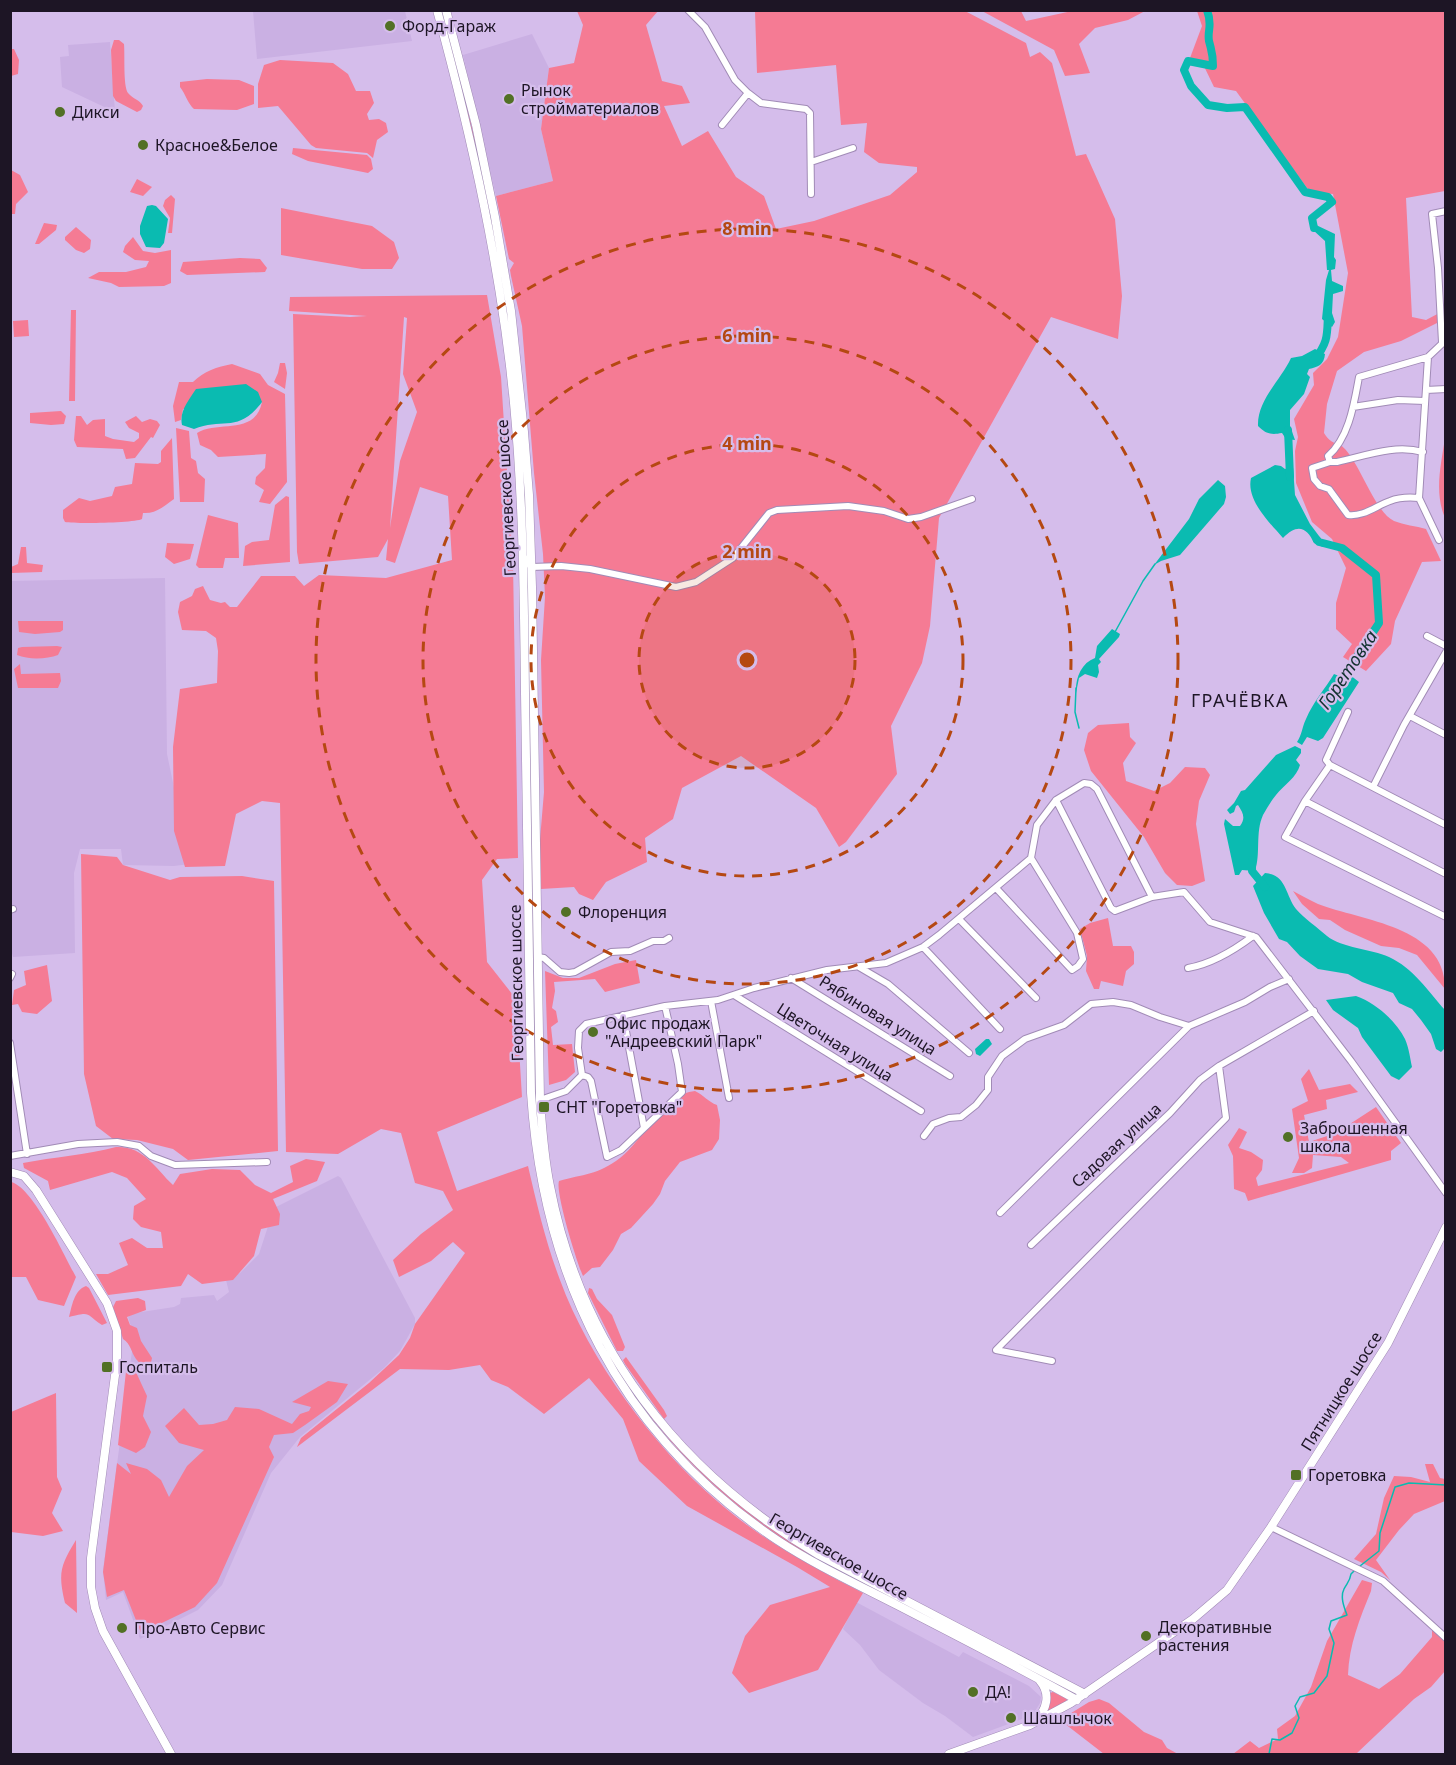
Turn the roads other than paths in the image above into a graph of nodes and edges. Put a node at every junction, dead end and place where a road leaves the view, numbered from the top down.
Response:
1 (688, 10) edge
2 (442, 11) edge
3 (748, 93) junction
4 (722, 125) dead end
5 (853, 148) dead end
6 (811, 162) junction
7 (811, 194) dead end
8 (1446, 211) edge
9 (1442, 268) edge
10 (1444, 340) edge
11 (1428, 357) junction
12 (1446, 389) edge
13 (1426, 390) junction
14 (1425, 401) junction
15 (1353, 407) junction
16 (1423, 452) junction
17 (1330, 462) junction
18 (1419, 498) junction
19 (972, 499) dead end
20 (1439, 540) dead end
21 (523, 555) junction
22 (531, 567) junction
23 (1427, 636) dead end
24 (1446, 646) edge
25 (1446, 652) edge
26 (1348, 712) dead end
27 (1410, 716) junction
28 (1446, 735) edge
29 (1330, 765) junction
30 (1373, 787) junction
31 (1056, 800) junction
32 (1305, 801) junction
33 (1446, 825) edge
34 (1031, 858) junction
35 (1446, 874) edge
36 (996, 888) junction
37 (1152, 897) junction
38 (1446, 917) edge
39 (959, 919) junction
40 (1253, 936) junction
41 (669, 938) dead end
42 (922, 947) junction
43 (537, 957) junction
44 (858, 966) junction
45 (1188, 968) dead end
46 (791, 978) junction
47 (1289, 979) junction
48 (734, 995) junction
49 (1036, 998) dead end
50 (711, 1001) junction
51 (665, 1006) junction
52 (1314, 1011) junction
53 (623, 1015) junction
54 (1189, 1026) junction
55 (1000, 1029) dead end
56 (10, 1043) edge
57 (969, 1053) dead end
58 (1219, 1066) junction
59 (13, 1075) edge
60 (582, 1075) junction
61 (950, 1076) dead end
62 (729, 1098) dead end
63 (540, 1100) junction
64 (921, 1111) dead end
65 (644, 1128) junction
66 (924, 1136) dead end
67 (27, 1154) junction
68 (10, 1156) edge
69 (267, 1162) dead end
70 (10, 1172) edge
71 (1446, 1193) edge
72 (1000, 1213) dead end
73 (1446, 1227) edge
74 (1031, 1245) dead end
75 (1052, 1360) dead end
76 (1271, 1527) junction
77 (1446, 1638) edge
78 (1037, 1678) junction
79 (1085, 1694) junction
80 (1077, 1700) junction
81 (1030, 1725) junction
82 (171, 1755) edge
83 (949, 1755) edge

1 - 3 street
2 - 21 main road, Георгиевское шоссе
2 - 22 main road, Георгиевское шоссе
3 - 4 street
3 - 6 street
5 - 6 street
6 - 7 street
8 - 9 street
9 - 10 street
10 - 11 street
11 - 13 street
11 - 15 street
12 - 13 street
13 - 14 street
14 - 15 street
14 - 16 street
15 - 17 street
16 - 17 street
16 - 18 street
17 - 18 street
18 - 20 street
19 - 22 street
21 - 22 street
21 - 78 main road, Георгиевское шоссе
22 - 43 main road, Георгиевское шоссе
23 - 24 street
25 - 27 street
26 - 29 street
27 - 28 street
27 - 30 street
29 - 30 street
29 - 32 street
30 - 33 street
31 - 34 street
31 - 37 street
31 - 37 street
32 - 35 street
32 - 38 street
34 - 36 street
34 - 36 street
36 - 39 street
37 - 40 street
39 - 42 street
39 - 49 street
40 - 45 street
40 - 47 street
41 - 43 street
42 - 44 street
42 - 55 street
43 - 63 main road, Георгиевское шоссе
44 - 46 street
44 - 57 street
46 - 48 street
46 - 61 street, Рябиновая улица
47 - 52 street
47 - 54 street
48 - 50 street
48 - 64 street, Цветочная улица
50 - 51 street
50 - 62 street
51 - 53 street
51 - 65 street
52 - 58 street, Садовая улица
52 - 71 street
53 - 60 street
53 - 65 street
54 - 66 street
54 - 72 street
56 - 59 street
58 - 74 street, Садовая улица
58 - 75 street
59 - 67 street
60 - 63 street
60 - 65 street
63 - 79 main road, Георгиевское шоссе
67 - 68 street
67 - 69 street
70 - 82 main road
73 - 76 main road, Пятницкое шоссе
76 - 77 street
76 - 79 main road, Пятницкое шоссе
78 - 80 main road, Георгиевское шоссе
78 - 81 main road
79 - 80 main road, Пятницкое шоссе
80 - 81 main road, Пятницкое шоссе
81 - 83 main road, Пятницкое шоссе

